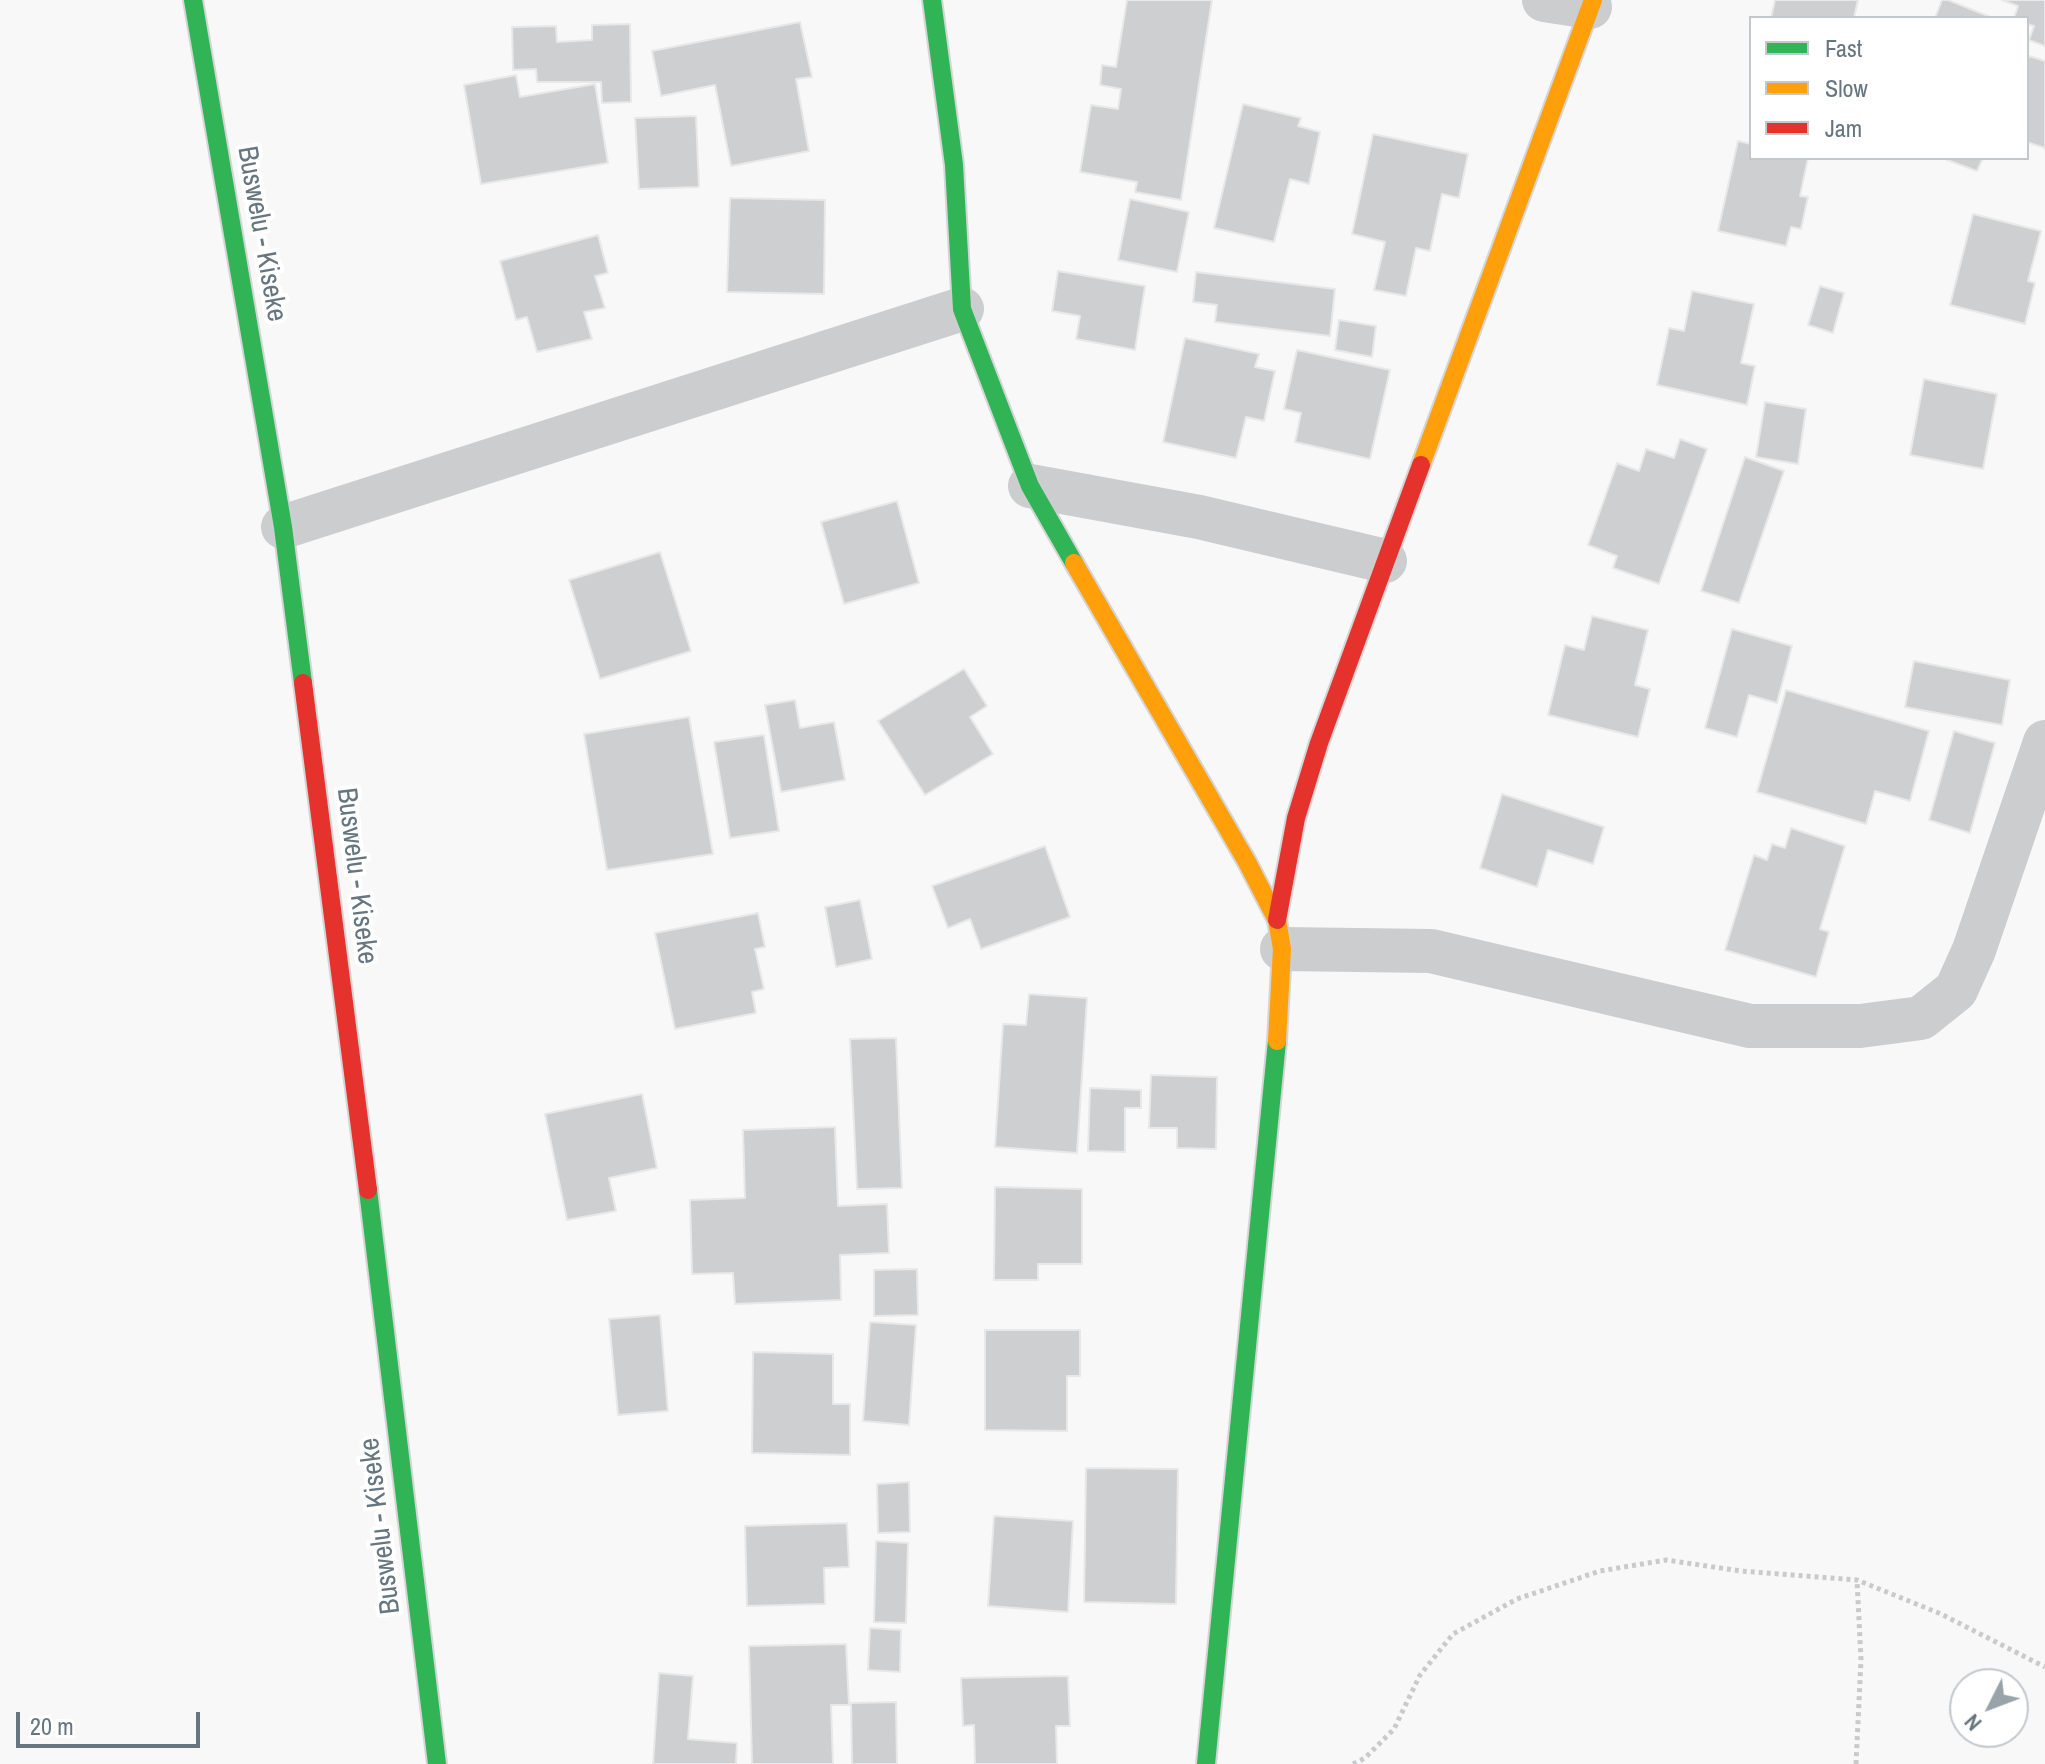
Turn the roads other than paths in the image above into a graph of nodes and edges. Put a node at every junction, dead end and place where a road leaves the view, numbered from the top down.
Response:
1 (193, 0) edge
2 (932, 0) edge
3 (1544, 0) edge
4 (1592, 4) edge
5 (962, 309) junction
6 (1030, 486) junction
7 (283, 527) junction
8 (1385, 561) junction
9 (2045, 742) edge
10 (1279, 935) junction
11 (437, 1764) edge
12 (1206, 1764) edge

1 - 7 street, Buswelu - Kiseke
2 - 5 street
3 - 4 street
4 - 8 street
5 - 6 street
5 - 7 street
6 - 8 street
6 - 10 street
7 - 11 street, Buswelu - Kiseke
8 - 10 street
9 - 10 street
10 - 12 street

